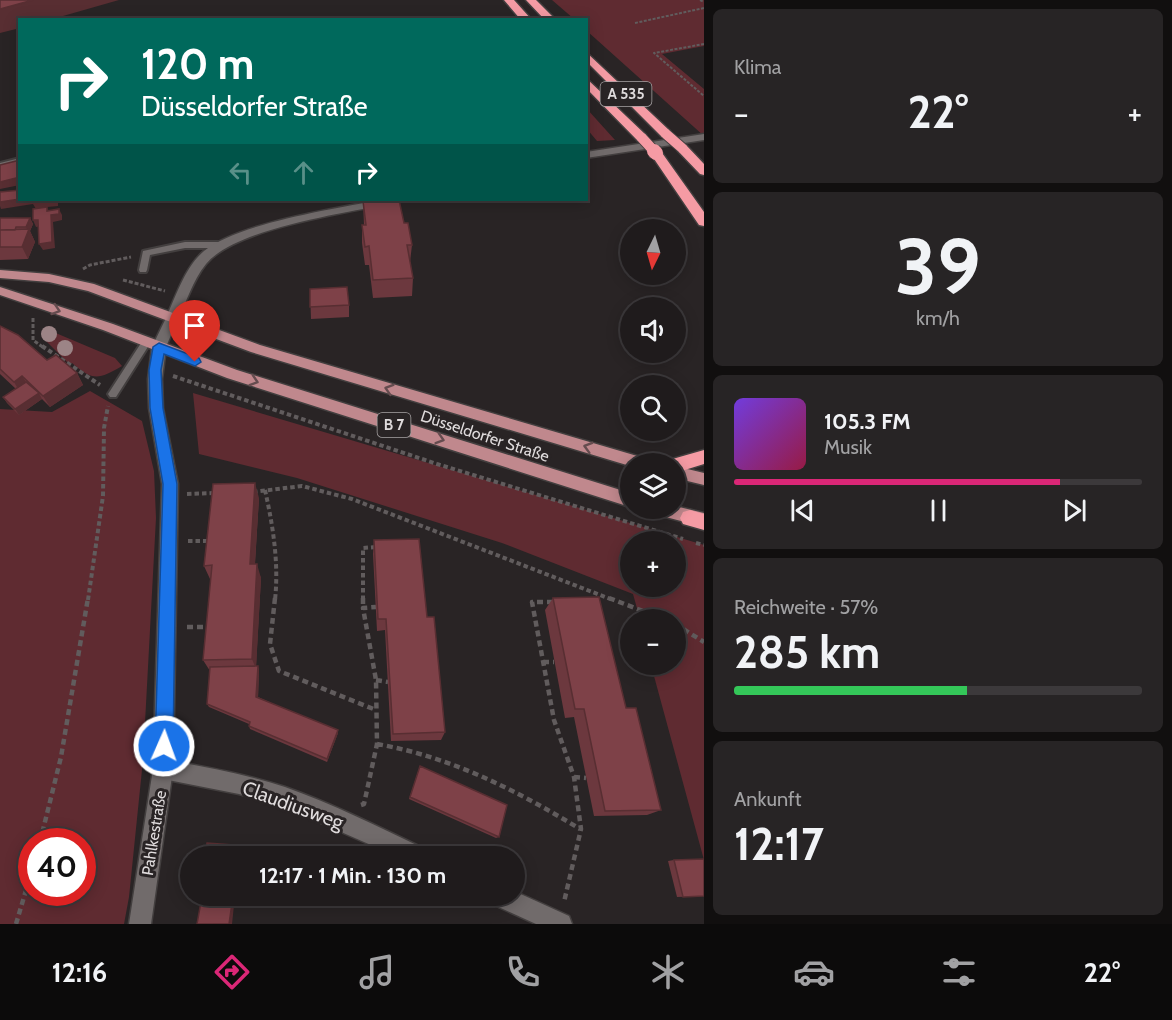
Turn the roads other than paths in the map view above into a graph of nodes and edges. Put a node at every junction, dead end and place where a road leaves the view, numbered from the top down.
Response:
1 (508, 0) edge
2 (531, 0) edge
3 (525, 18) edge
4 (549, 18) edge
5 (588, 57) edge
6 (588, 83) edge
7 (704, 137) edge
8 (682, 148) junction
9 (656, 153) junction
10 (588, 154) edge
11 (704, 156) edge
12 (18, 160) edge
13 (0, 165) edge
14 (704, 171) edge
15 (389, 201) edge
16 (704, 202) edge
17 (704, 222) edge
18 (219, 245) junction
19 (143, 270) dead end
20 (0, 274) edge
21 (0, 291) edge
22 (172, 318) junction
23 (152, 344) junction
24 (113, 394) road end
25 (620, 457) edge
26 (704, 457) edge
27 (686, 462) edge
28 (686, 475) edge
29 (704, 479) edge
30 (620, 497) edge
31 (163, 770) junction
32 (396, 846) edge
33 (522, 906) edge
34 (559, 923) edge
35 (140, 924) edge

1 - 3 highway
2 - 4 highway
5 - 8 highway, A 535, bridge
6 - 9 highway, A 535, bridge
7 - 10 street
8 - 11 highway
8 - 14 highway, A 535
9 - 16 highway, A 535
9 - 17 highway
12 - 13 lane
15 - 18 street
18 - 19 lane
18 - 22 street
20 - 22 main road, Düsseldorfer Straße / B 7
21 -> 23 main road, Düsseldorfer Straße / B 7
22 - 23 street
25 -> 22 main road, Düsseldorfer Straße / B 7
23 - 24 lane
23 -> 30 main road, Düsseldorfer Straße / B 7
23 - 31 street, Pahlkestraße
26 - 27 highway
28 - 29 main road
31 - 32 street, Claudiusweg
31 - 35 street, Pahlkestraße
33 - 34 street

